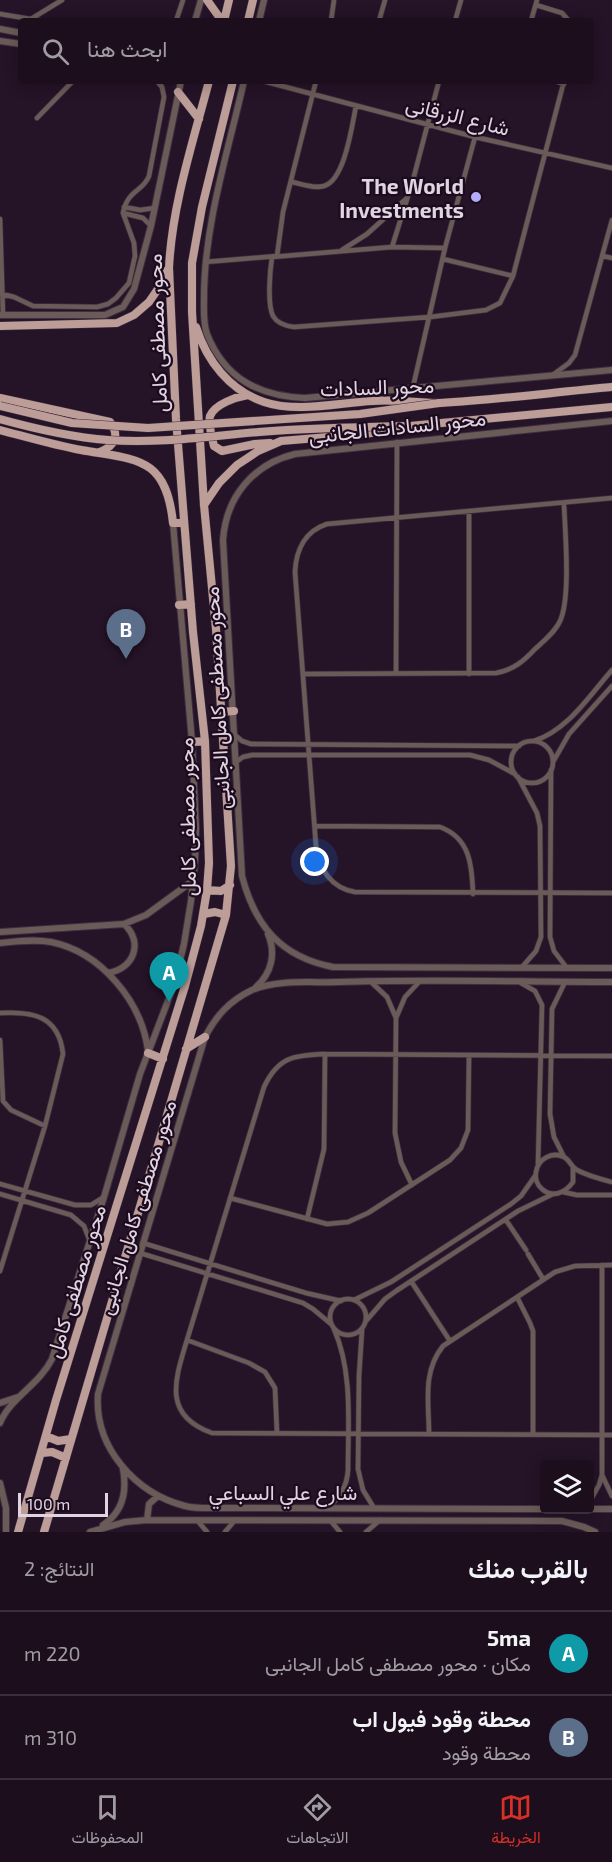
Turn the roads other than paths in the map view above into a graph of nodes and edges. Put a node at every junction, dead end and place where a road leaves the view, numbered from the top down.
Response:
1 (62, 0) edge
2 (183, 0) edge
3 (201, 0) edge
4 (207, 0) edge
5 (229, 0) edge
6 (253, 0) edge
7 (264, 0) edge
8 (334, 0) edge
9 (384, 0) edge
10 (460, 0) edge
11 (537, 2) edge
12 (0, 14) edge
13 (24, 18) edge
14 (32, 18) edge
15 (177, 18) edge
16 (196, 18) edge
17 (221, 18) edge
18 (224, 18) edge
19 (249, 18) edge
20 (260, 18) edge
21 (331, 18) edge
22 (380, 18) edge
23 (456, 18) edge
24 (532, 18) edge
25 (566, 18) edge
26 (0, 29) edge
27 (18, 32) edge
28 (0, 41) edge
29 (18, 44) edge
30 (70, 84) edge
31 (160, 84) edge
32 (180, 84) edge
33 (208, 84) edge
34 (232, 84) edge
35 (243, 84) edge
36 (275, 84) edge
37 (315, 84) edge
38 (438, 84) edge
39 (563, 84) edge
40 (178, 92) junction
41 (313, 93) junction
42 (356, 106) junction
43 (37, 118) dead end
44 (199, 119) junction
45 (428, 124) junction
46 (476, 137) junction
47 (545, 153) junction
48 (612, 168) edge
49 (292, 182) junction
50 (407, 198) junction
51 (124, 207) junction
52 (155, 208) junction
53 (123, 213) junction
54 (0, 219) edge
55 (612, 220) edge
56 (151, 226) junction
57 (392, 247) junction
58 (445, 249) junction
59 (340, 251) junction
60 (274, 256) junction
61 (603, 256) junction
62 (612, 258) edge
63 (443, 259) junction
64 (206, 262) junction
65 (169, 268) junction
66 (513, 276) junction
67 (2, 294) junction
68 (192, 312) junction
69 (1, 315) edge
70 (430, 317) junction
71 (0, 326) edge
72 (612, 370) edge
73 (552, 375) junction
74 (413, 387) junction
75 (612, 387) edge
76 (248, 395) junction
77 (0, 398) edge
78 (439, 403) junction
79 (0, 406) edge
80 (612, 407) edge
81 (0, 419) edge
82 (612, 421) edge
83 (410, 426) junction
84 (0, 430) edge
85 (397, 442) junction
86 (274, 443) junction
87 (99, 453) junction
88 (612, 498) edge
89 (564, 504) junction
90 (204, 505) junction
91 (469, 512) junction
92 (398, 517) junction
93 (173, 523) junction
94 (184, 523) junction
95 (224, 528) joint
96 (191, 604) junction
97 (179, 605) junction
98 (612, 670) edge
99 (303, 674) junction
100 (396, 674) junction
101 (469, 674) junction
102 (612, 686) edge
103 (234, 711) junction
104 (221, 712) junction
105 (235, 735) junction
106 (205, 741) junction
107 (534, 741) junction
108 (192, 742) junction
109 (308, 743) junction
110 (519, 746) junction
111 (309, 754) junction
112 (236, 762) junction
113 (552, 767) junction
114 (516, 775) junction
115 (315, 826) junction
116 (194, 880) junction
117 (230, 885) junction
118 (207, 890) junction
119 (541, 893) junction
120 (550, 893) junction
121 (612, 893) edge
122 (473, 894) junction
123 (204, 914) junction
124 (226, 915) junction
125 (124, 924) junction
126 (265, 928) junction
127 (0, 932) edge
128 (0, 942) edge
129 (465, 968) junction
130 (520, 968) junction
131 (567, 968) junction
132 (612, 968) edge
133 (108, 974) junction
134 (370, 981) junction
135 (420, 981) junction
136 (465, 981) junction
137 (519, 982) junction
138 (564, 982) junction
139 (612, 982) edge
140 (253, 990) junction
141 (0, 1013) edge
142 (396, 1018) junction
143 (205, 1037) junction
144 (0, 1040) edge
145 (186, 1049) junction
146 (148, 1053) junction
147 (325, 1054) junction
148 (396, 1055) junction
149 (469, 1056) junction
150 (542, 1056) junction
151 (552, 1056) junction
152 (612, 1056) edge
153 (163, 1059) junction
154 (45, 1126) junction
155 (564, 1157) junction
156 (538, 1164) junction
157 (573, 1168) junction
158 (535, 1176) junction
159 (612, 1182) edge
160 (0, 1184) edge
161 (412, 1185) junction
162 (25, 1191) junction
163 (563, 1192) junction
164 (0, 1194) edge
165 (553, 1194) junction
166 (612, 1195) edge
167 (104, 1197) junction
168 (230, 1198) junction
169 (22, 1201) junction
170 (307, 1220) junction
171 (506, 1220) junction
172 (90, 1242) junction
173 (143, 1244) junction
174 (140, 1253) junction
175 (210, 1264) junction
176 (602, 1265) junction
177 (612, 1265) edge
178 (0, 1271) edge
179 (207, 1273) junction
180 (543, 1279) junction
181 (411, 1281) junction
182 (517, 1297) junction
183 (354, 1300) junction
184 (341, 1301) junction
185 (366, 1321) junction
186 (333, 1326) junction
187 (362, 1330) junction
188 (187, 1340) junction
189 (450, 1341) junction
190 (99, 1386) joint
191 (24, 1394) junction
192 (0, 1403) edge
193 (0, 1423) edge
194 (359, 1432) junction
195 (277, 1433) junction
196 (348, 1433) junction
197 (429, 1434) junction
198 (532, 1434) junction
199 (602, 1435) junction
200 (612, 1435) edge
201 (46, 1436) junction
202 (71, 1440) junction
203 (42, 1453) junction
204 (66, 1458) junction
205 (123, 1468) junction
206 (602, 1475) junction
207 (0, 1483) edge
208 (594, 1494) edge
209 (158, 1496) junction
210 (612, 1496) edge
211 (328, 1508) junction
212 (374, 1508) junction
213 (540, 1509) edge
214 (594, 1509) edge
215 (612, 1509) edge
216 (544, 1514) edge
217 (147, 1520) junction
218 (197, 1520) junction
219 (236, 1520) junction
220 (330, 1520) junction
221 (380, 1520) junction
222 (543, 1521) junction
223 (6, 1532) edge
224 (18, 1532) edge
225 (44, 1532) edge
226 (91, 1532) edge
227 (207, 1532) edge
228 (225, 1532) edge
229 (340, 1532) edge
230 (366, 1532) edge
231 (595, 1532) edge

1 - 14 street
2 - 15 street
3 - 16 street
4 - 17 main road
5 - 18 main road
6 - 19 main road
7 - 20 street
8 - 21 street
9 - 22 street
10 - 23 street
11 - 24 street
11 - 25 street
12 - 13 street
26 - 27 street
28 - 29 street
30 - 43 street
31 - 51 street
32 - 40 street
33 - 44 main road, محور مصطفى كامل
34 - 68 main road, محور مصطفى كامل
35 - 64 street
36 - 41 street, شارع الزرقانى
37 - 41 street
38 - 45 street
39 - 47 street
40 - 44 main road
40 - 52 street
41 - 42 street, شارع الزرقانى
41 - 49 street
42 - 45 street, شارع الزرقانى
42 - 49 street
44 - 65 main road, محور مصطفى كامل
45 - 46 street, شارع الزرقانى
45 - 50 street
46 - 47 street, شارع الزرقانى
46 - 58 street
47 - 48 street, شارع الزرقانى
47 - 66 street
49 - 60 street
50 - 57 street
50 - 59 street
51 - 52 street
51 - 53 street
52 - 56 street
53 - 56 street
53 - 67 street
54 - 67 street
55 - 61 street
56 - 69 street
57 - 58 street
57 - 59 street
58 - 63 street
59 - 60 street
60 - 64 street
60 - 70 street
61 - 62 street
61 - 73 street
63 - 66 street
63 - 70 street
64 - 74 street, محور السادات الجانبى
65 - 71 main road
65 - 94 main road, محور مصطفى كامل
66 - 70 street
67 - 69 street
68 - 76 main road, محور السادات
68 - 90 main road, محور مصطفى كامل
70 - 74 street
72 - 73 street, محور السادات الجانبى
73 - 74 street, محور السادات الجانبى
75 - 78 main road, محور السادات
76 - 78 main road, محور السادات
76 - 86 main road
77 - 87 main road
78 - 79 main road, bridge
80 - 83 main road, محور السادات
81 - 83 main road, bridge
82 - 85 street, محور السادات الجانبى
83 - 86 main road, محور السادات
84 - 87 main road
85 - 92 street
85 - 95 street, محور السادات الجانبى
86 - 90 main road, محور السادات
87 - 93 main road
88 - 89 street
89 - 91 street
89 - 101 street
90 - 104 main road, محور مصطفى كامل
91 - 92 street
91 - 101 street
92 - 99 street
92 - 100 street
93 - 94 main road
93 - 97 street, محور مصطفى كامل الجانبى
94 - 96 main road, محور مصطفى كامل
95 - 103 street, محور مصطفى كامل الجانبى
96 - 97 main road
96 - 106 main road, محور مصطفى كامل
97 - 108 street, محور مصطفى كامل الجانبى
98 - 107 street
99 - 100 street
99 - 109 street
100 - 101 street
102 - 113 street
103 - 104 main road
103 - 105 street, محور مصطفى كامل الجانبى
104 - 117 main road, محور مصطفى كامل
105 - 109 street
105 - 112 street, محور مصطفى كامل الجانبى
106 - 108 main road
106 - 118 main road, محور مصطفى كامل
107 - 110 street
107 - 113 street
108 - 116 street, محور مصطفى كامل الجانبى
109 - 110 street
109 - 111 street
110 - 114 street
111 - 112 street
111 - 114 street
111 - 115 street
112 - 126 street, محور مصطفى كامل الجانبى
113 - 114 street
113 - 120 street
114 - 119 street
115 - 122 street
115 - 122 street
116 - 125 street
116 - 146 street, محور مصطفى كامل الجانبى
117 - 118 main road
117 - 124 main road, محور مصطفى كامل
118 - 123 main road, محور مصطفى كامل
119 - 120 street
119 - 122 street
119 - 130 street
120 - 121 street
120 - 131 street
123 - 124 main road
123 - 153 main road, محور مصطفى كامل
124 - 145 main road, محور مصطفى كامل
125 - 127 street
125 - 133 street
126 - 129 street
126 - 140 street
128 - 133 street
129 - 130 street
129 - 136 street
130 - 131 street
131 - 132 street
133 - 146 street
134 - 135 street
134 - 140 street
134 - 142 street
135 - 136 street
135 - 142 street
136 - 137 street
137 - 138 street
137 - 150 street
138 - 139 street
138 - 151 street
140 - 143 street, محور مصطفى كامل الجانبى
141 - 154 street
142 - 148 street
143 - 145 main road
143 - 173 street, محور مصطفى كامل الجانبى
144 - 154 street
145 - 202 main road, محور مصطفى كامل
146 - 153 main road
146 - 167 street, محور مصطفى كامل الجانبى
147 - 148 street
147 - 168 street
147 - 170 street
148 - 149 street
148 - 161 street
149 - 150 street
149 - 161 street
150 - 151 street
150 - 156 street
151 - 152 street
151 - 155 street
153 - 201 main road, محور مصطفى كامل
154 - 162 street
155 - 156 street
155 - 157 street
156 - 158 street
157 - 159 street
157 - 163 street
158 - 165 street
158 - 183 street
160 - 162 street
161 - 170 street
162 - 167 street
162 - 169 street
163 - 165 street
163 - 166 street
164 - 169 street
165 - 171 street
167 - 172 street, محور مصطفى كامل الجانبى
168 - 170 street
168 - 175 street
169 - 172 street
169 - 178 street
171 - 180 street
171 - 181 street
172 - 191 street, محور مصطفى كامل الجانبى
173 - 174 street, محور مصطفى كامل الجانبى
173 - 175 street
174 - 179 street
174 - 190 street, محور مصطفى كامل الجانبى
175 - 179 street
175 - 184 street
176 - 177 street
176 - 180 street
176 - 199 street
179 - 186 street
179 - 188 street
180 - 182 street
181 - 185 street
181 - 189 street
182 - 189 street
182 - 198 street
183 - 184 street
183 - 185 street
184 - 186 street
185 - 187 street
186 - 187 street
186 - 196 street
187 - 194 street
188 - 195 street
188 - 195 street
189 - 197 street
190 - 205 street, شارع علي السباعي
191 - 192 street
191 - 193 street, محور مصطفى كامل الجانبى
194 - 196 street
194 - 197 street
194 - 212 street
195 - 196 street
196 - 211 street
197 - 198 street
198 - 199 street
199 - 200 street
199 - 206 street
201 - 202 main road
201 - 203 main road, محور مصطفى كامل
202 - 204 main road, محور مصطفى كامل
203 - 204 main road
203 - 224 main road, محور مصطفى كامل
204 - 225 main road, محور مصطفى كامل
205 - 209 street, شارع علي السباعي
205 - 226 street
206 - 208 street
206 - 210 street
207 - 223 street
209 - 211 street, شارع علي السباعي
209 - 217 street
211 - 212 street, شارع علي السباعي
212 - 213 street, شارع علي السباعي
214 - 215 street
216 - 222 street
217 - 218 street, شارع علي السباعي
217 - 226 street, شارع علي السباعي
218 - 219 street, شارع علي السباعي
218 - 227 street
219 - 220 street, شارع علي السباعي
219 - 228 street
220 - 221 street, شارع علي السباعي
220 - 229 street
221 - 222 street, شارع علي السباعي
221 - 230 street
222 - 231 street, شارع علي السباعي

